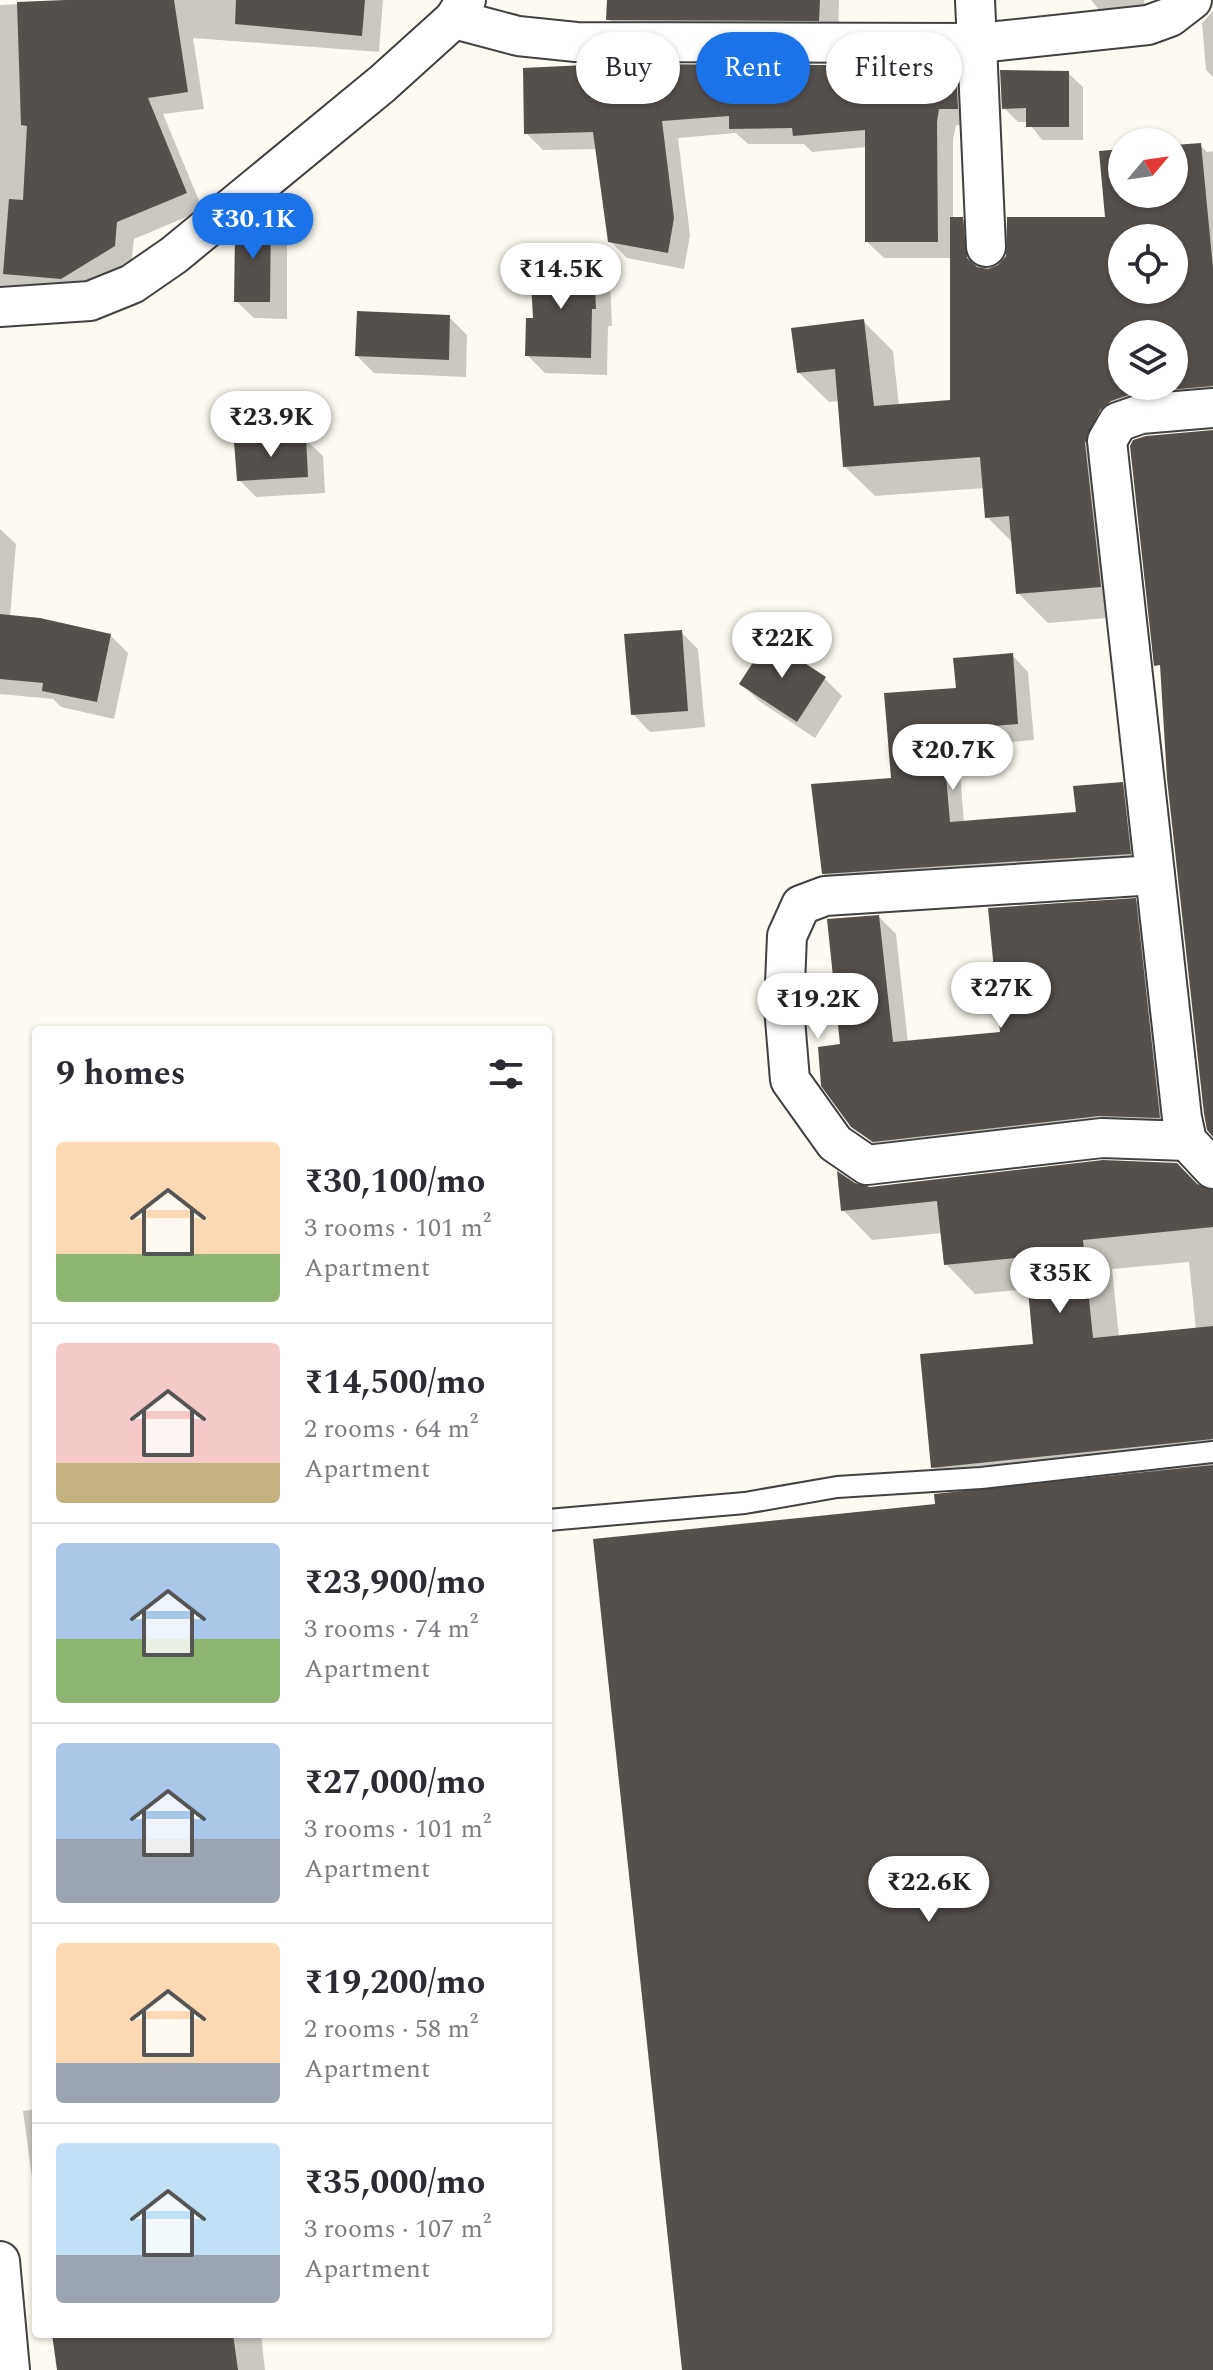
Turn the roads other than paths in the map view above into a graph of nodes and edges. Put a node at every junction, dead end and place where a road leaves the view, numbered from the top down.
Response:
1 (975, 0) edge
2 (1192, 0) edge
3 (460, 10) edge
4 (979, 43) junction
5 (986, 247) dead end
6 (0, 307) edge
7 (1213, 408) edge
8 (1155, 875) junction
9 (1187, 1141) junction
10 (1213, 1169) edge
11 (1213, 1452) edge
12 (552, 1520) edge
13 (0, 2261) edge
14 (10, 2370) edge

1 - 4 street
2 - 4 street
3 - 4 street
3 - 6 street
4 - 5 street
7 - 8 street
8 - 9 street
8 - 9 street
9 - 10 street
11 - 12 lane
13 - 14 street

